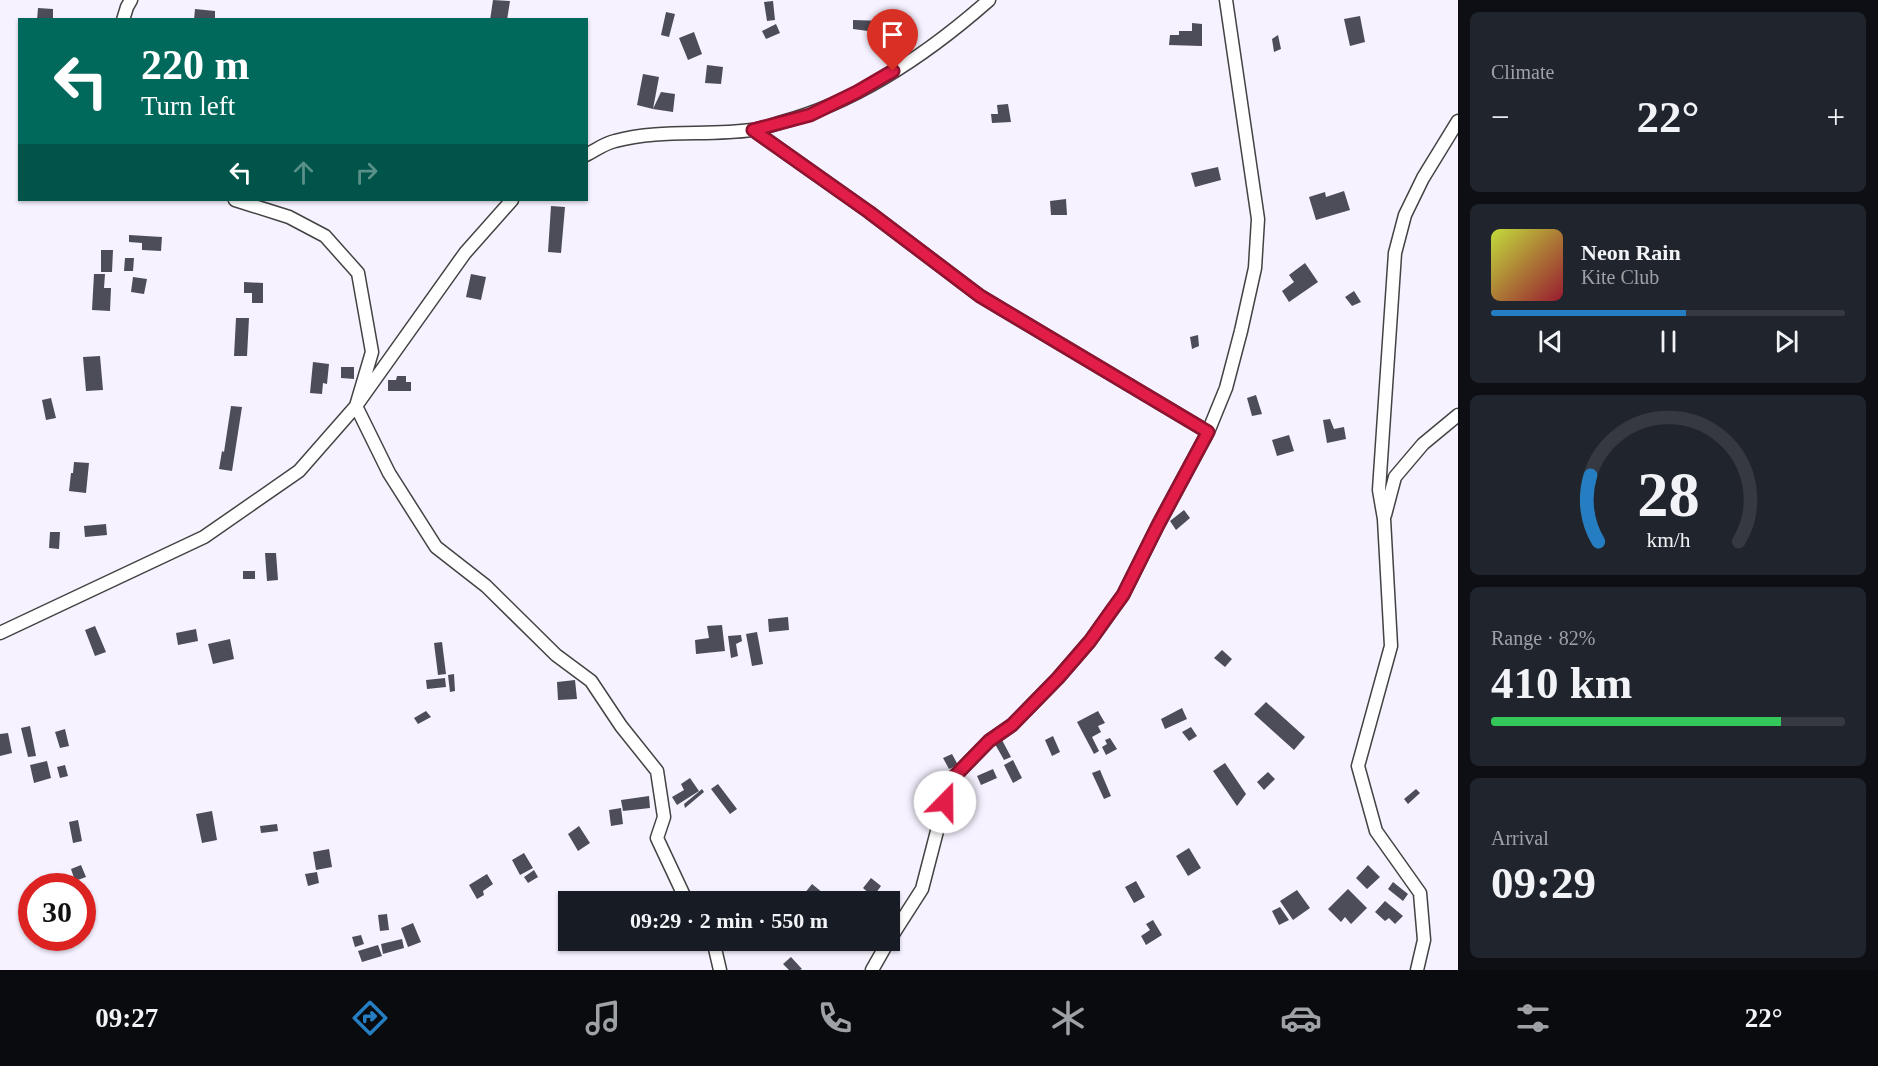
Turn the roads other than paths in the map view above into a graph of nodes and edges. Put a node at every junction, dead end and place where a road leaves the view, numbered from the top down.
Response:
1 (131, 0) edge
2 (989, 0) edge
3 (1226, 0) edge
4 (124, 18) edge
5 (1458, 121) edge
6 (753, 130) junction
7 (588, 154) edge
8 (238, 201) edge
9 (511, 201) edge
10 (356, 406) junction
11 (1458, 416) edge
12 (1208, 432) junction
13 (1384, 519) junction
14 (0, 633) edge
15 (682, 891) edge
16 (900, 923) edge
17 (716, 951) edge
18 (883, 951) edge
19 (720, 970) edge
20 (872, 970) edge
21 (1417, 970) edge

1 - 4 street
2 - 6 street
3 - 12 street
5 - 13 street
6 - 7 street
6 - 12 street
8 - 10 street
9 - 10 street
10 - 14 street
10 - 15 street
11 - 13 street
12 - 16 street
13 - 21 street
17 - 19 street
18 - 20 street

